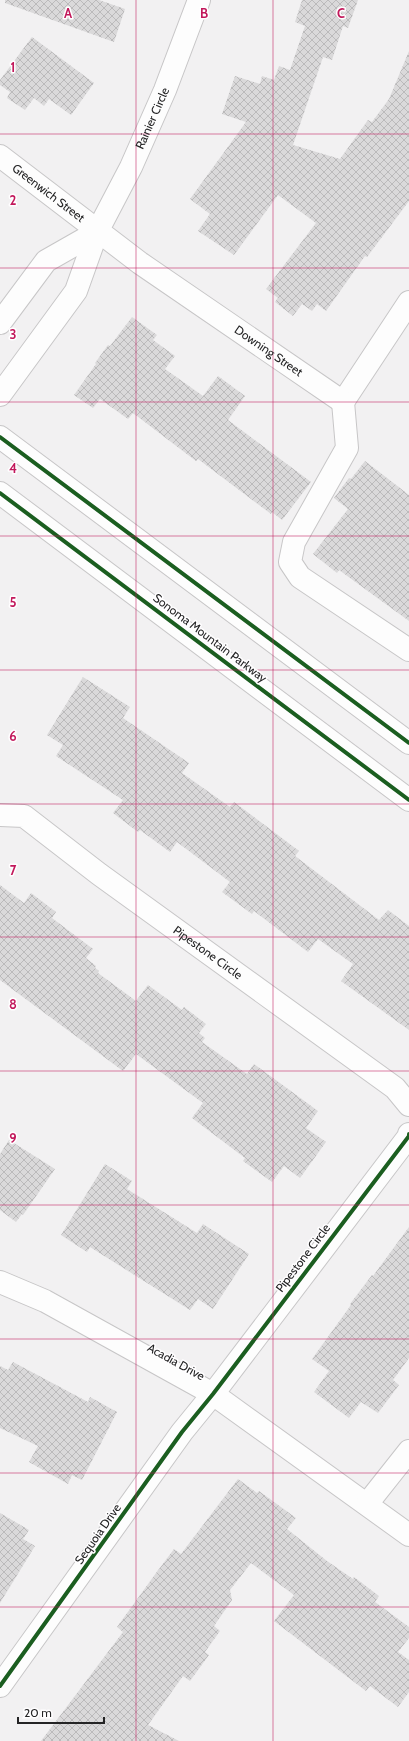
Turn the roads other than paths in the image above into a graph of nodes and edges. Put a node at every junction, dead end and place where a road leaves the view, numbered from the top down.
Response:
1 (199, 0) edge
2 (0, 156) edge
3 (96, 232) junction
4 (409, 302) edge
5 (0, 323) edge
6 (0, 395) edge
7 (342, 402) junction
8 (0, 437) edge
9 (0, 493) edge
10 (409, 650) edge
11 (409, 743) edge
12 (409, 800) edge
13 (0, 815) edge
14 (409, 1105) edge
15 (409, 1134) edge
16 (0, 1282) edge
17 (213, 1394) junction
18 (409, 1450) edge
19 (367, 1504) junction
20 (409, 1535) edge
21 (0, 1686) edge

1 - 3 street, Rainier Circle
2 - 3 street, Greenwich Street
3 - 5 street
3 - 6 street, Rainier Circle
3 - 7 street, Downing Street
4 - 7 street
7 - 10 street
8 - 11 street
9 - 12 street, Sonoma Mountain Parkway
13 - 14 street, Pipestone Circle
15 - 17 street, Pipestone Circle
16 - 17 street, Acadia Drive
17 - 19 street, Acadia Drive
17 - 21 street, Sequoia Drive
18 - 19 street
19 - 20 street, Acadia Drive

